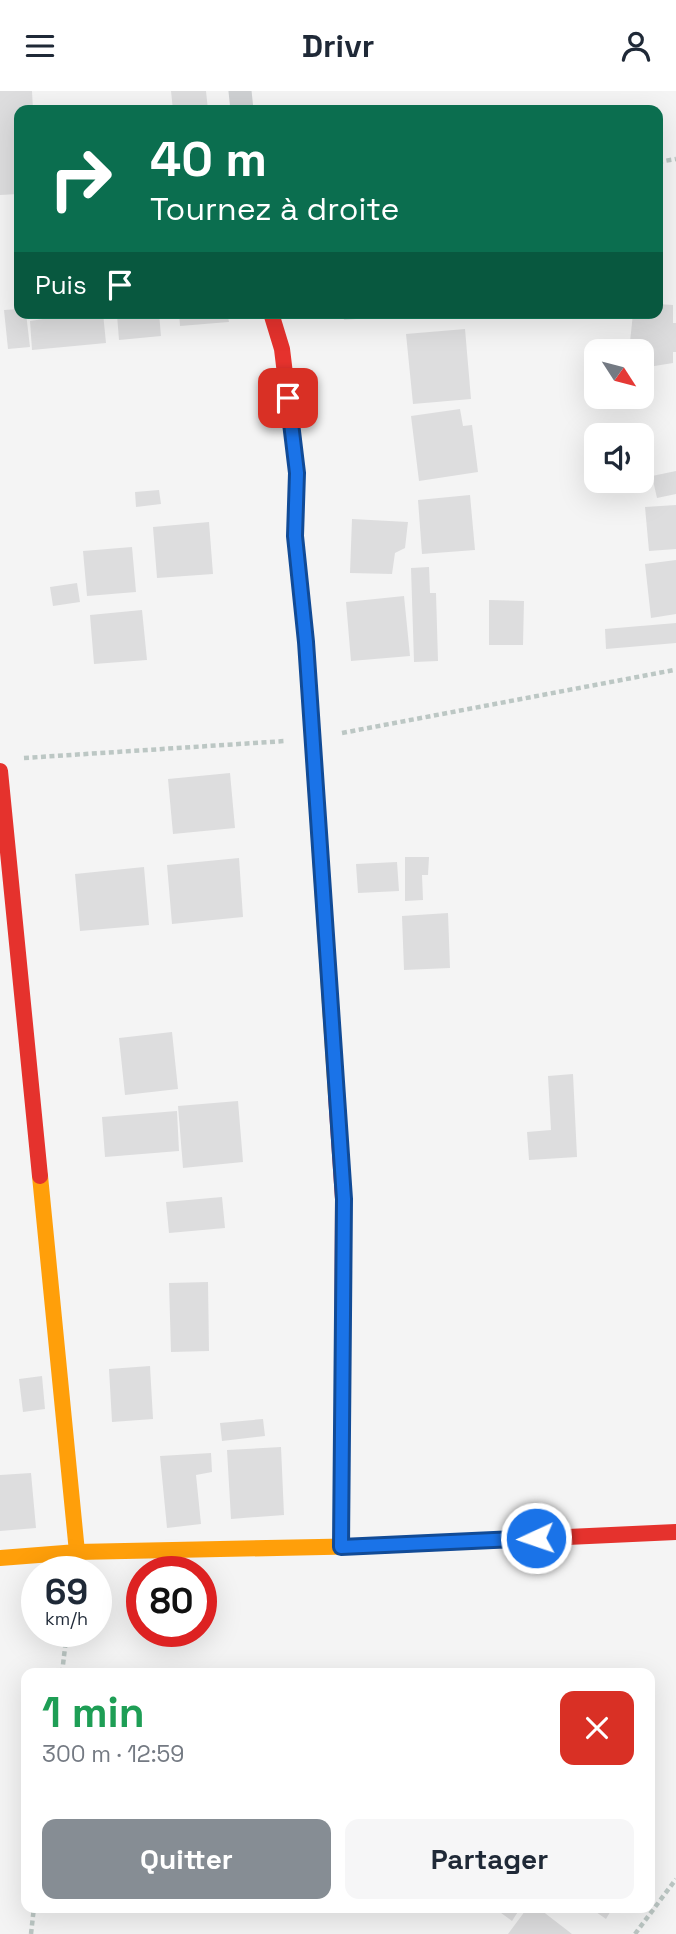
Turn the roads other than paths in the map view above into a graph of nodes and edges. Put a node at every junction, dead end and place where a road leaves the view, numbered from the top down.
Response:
1 (273, 319) edge
2 (0, 771) edge
3 (676, 1532) edge
4 (341, 1547) junction
5 (77, 1552) junction
6 (0, 1558) edge

1 - 4 main road
2 - 5 main road
3 - 4 main road
4 - 5 main road
5 - 6 main road

